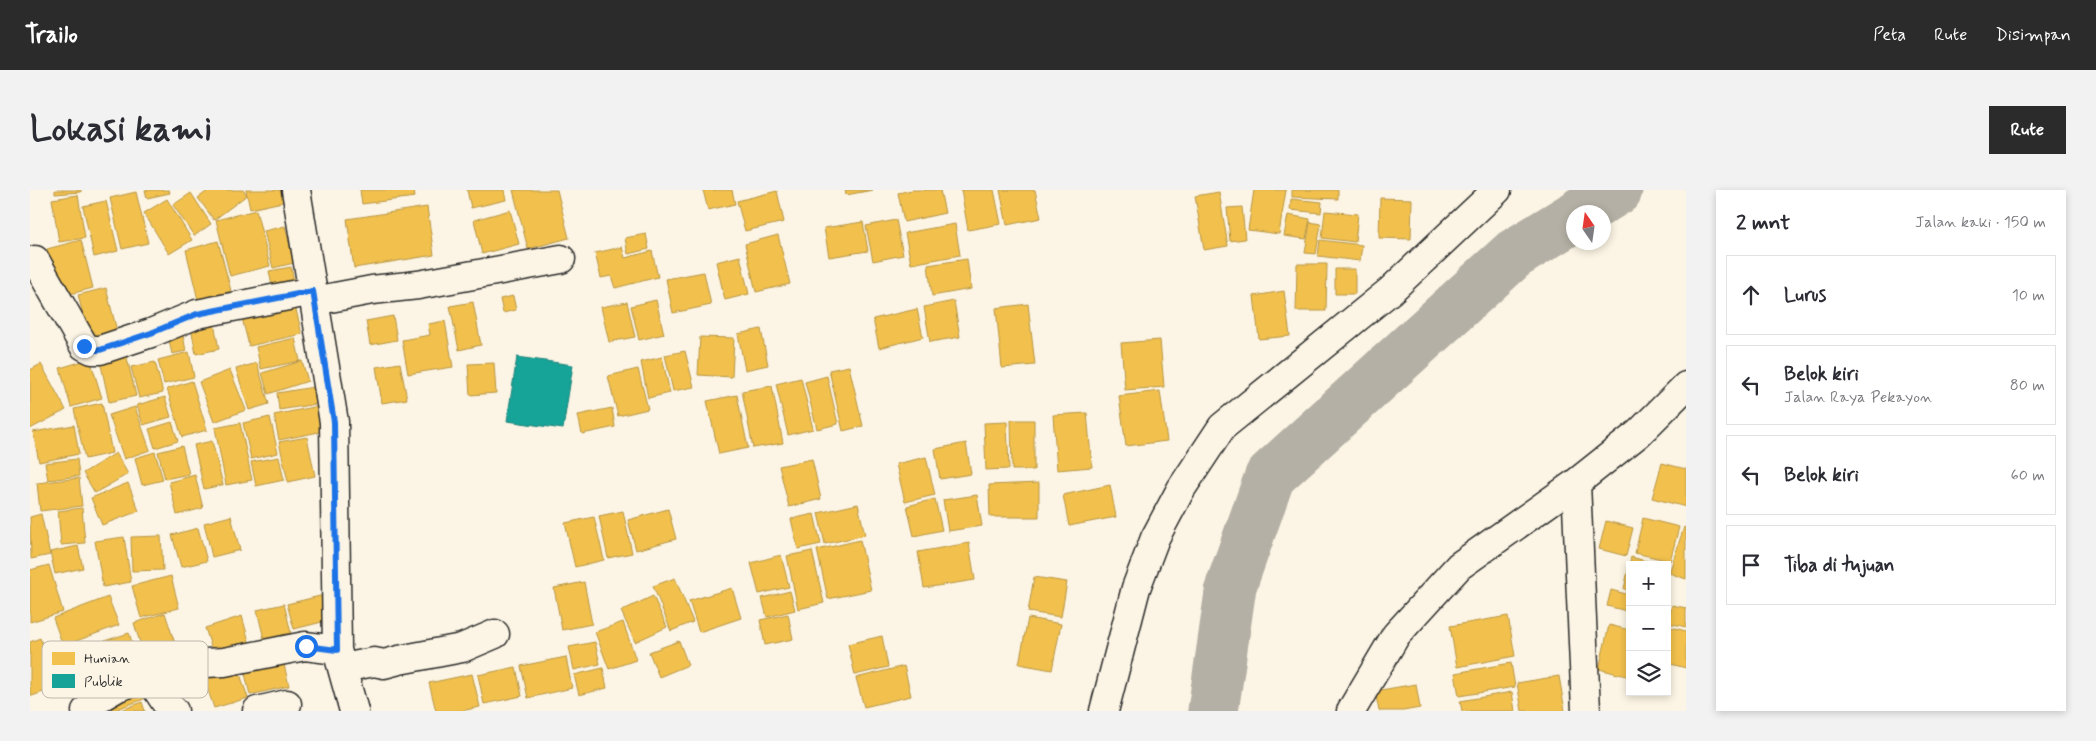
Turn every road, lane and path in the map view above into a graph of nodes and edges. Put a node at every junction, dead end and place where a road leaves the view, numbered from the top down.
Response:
1 (296, 190) edge
2 (1497, 190) edge
3 (561, 259) dead end
4 (35, 260) dead end
5 (313, 296) junction
6 (1686, 386) edge
7 (1576, 483) junction
8 (495, 634) dead end
9 (351, 662) junction
10 (208, 663) edge
11 (99, 698) edge
12 (163, 698) edge
13 (287, 704) dead end
14 (86, 711) edge
15 (174, 711) edge
16 (256, 711) edge
17 (354, 711) edge
18 (1104, 711) edge
19 (1352, 711) edge
20 (1586, 711) edge

1 - 5 street
2 - 18 street
3 - 5 street
4 - 5 street
5 - 9 street
6 - 7 street
7 - 19 street
7 - 20 street
8 - 9 street
9 - 10 street
9 - 17 street
11 - 14 street
12 - 15 street
13 - 16 street

